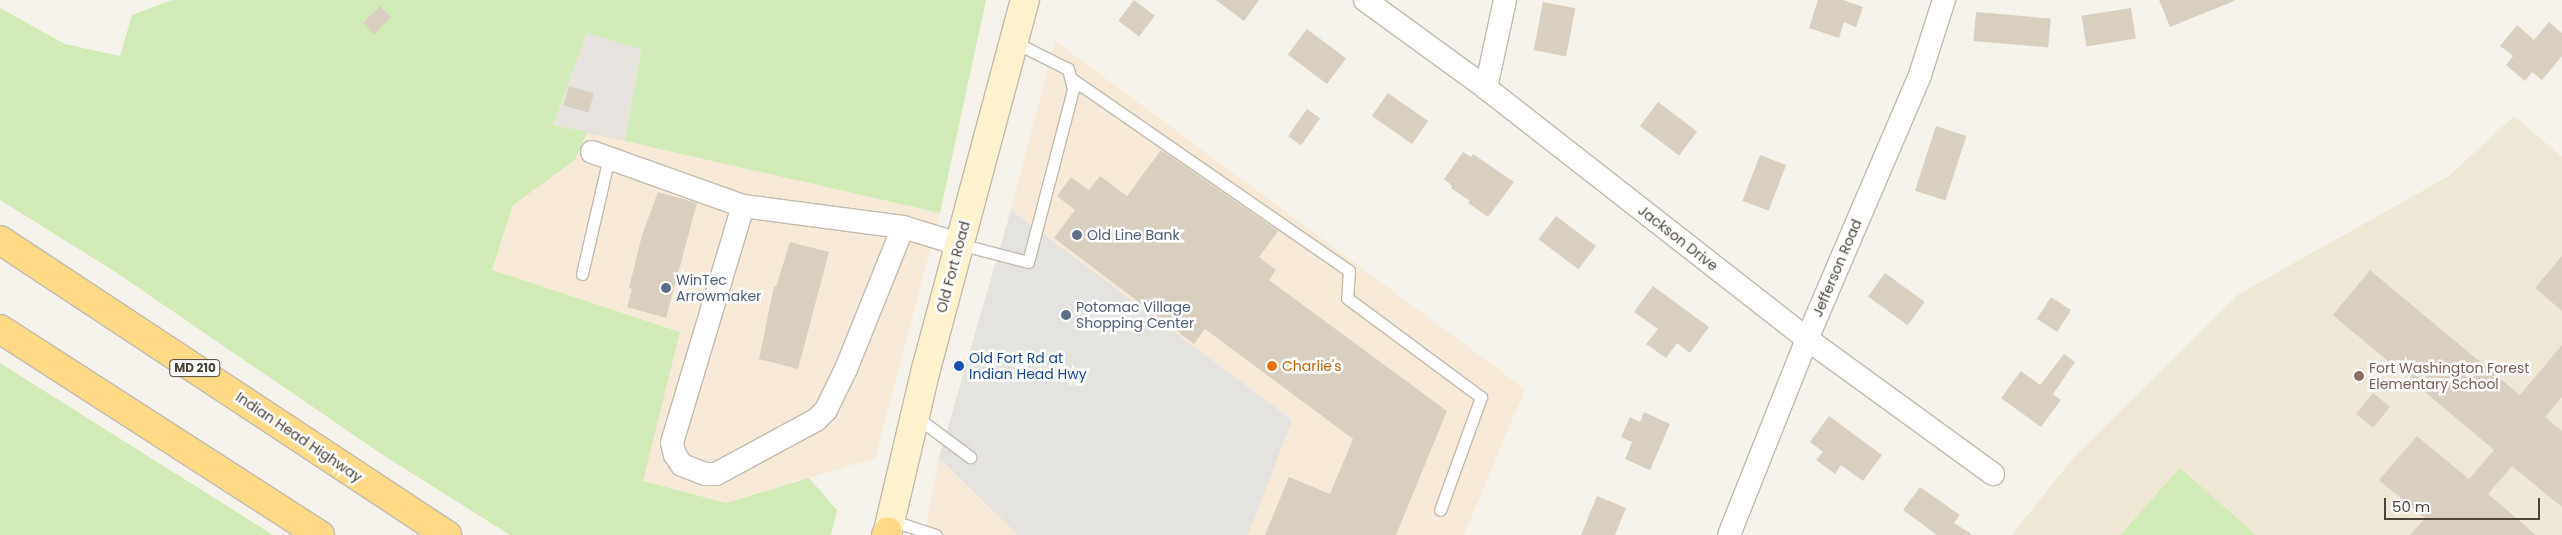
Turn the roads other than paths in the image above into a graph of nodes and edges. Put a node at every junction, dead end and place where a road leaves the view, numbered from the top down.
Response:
1 (1025, 0) edge
2 (1365, 0) edge
3 (1505, 0) edge
4 (1944, 0) edge
5 (1012, 41) junction
6 (1072, 79) junction
7 (1486, 88) junction
8 (600, 154) joint
9 (743, 206) junction
10 (903, 227) junction
11 (0, 240) edge
12 (959, 244) junction
13 (582, 274) dead end
14 (0, 329) edge
15 (1807, 338) junction
16 (915, 416) junction
17 (970, 457) dead end
18 (1993, 474) dead end
19 (390, 497) junction
20 (1440, 510) dead end
21 (888, 530) edge
22 (320, 535) edge
23 (447, 535) edge
24 (464, 535) edge
25 (936, 535) edge
26 (1729, 535) edge

1 - 5 main road, Old Fort Road
2 - 7 street, Jackson Drive
3 - 7 street
4 - 15 street, Jefferson Road
5 - 6 lane
5 - 12 main road, Old Fort Road
6 - 12 lane
6 - 20 lane
7 - 15 street, Jackson Drive
8 - 9 street
8 - 13 lane
9 - 10 street
9 - 10 street
10 - 12 street
11 - 19 highway, Indian Head Highway / MD 210
12 - 16 main road, Old Fort Road
14 - 22 highway
15 - 18 street, Jackson Drive
15 - 26 street, Jefferson Road
16 - 17 lane
16 - 21 main road, Old Fort Road
19 - 23 highway, Indian Head Highway / MD 210
19 - 24 highway
21 - 25 lane

